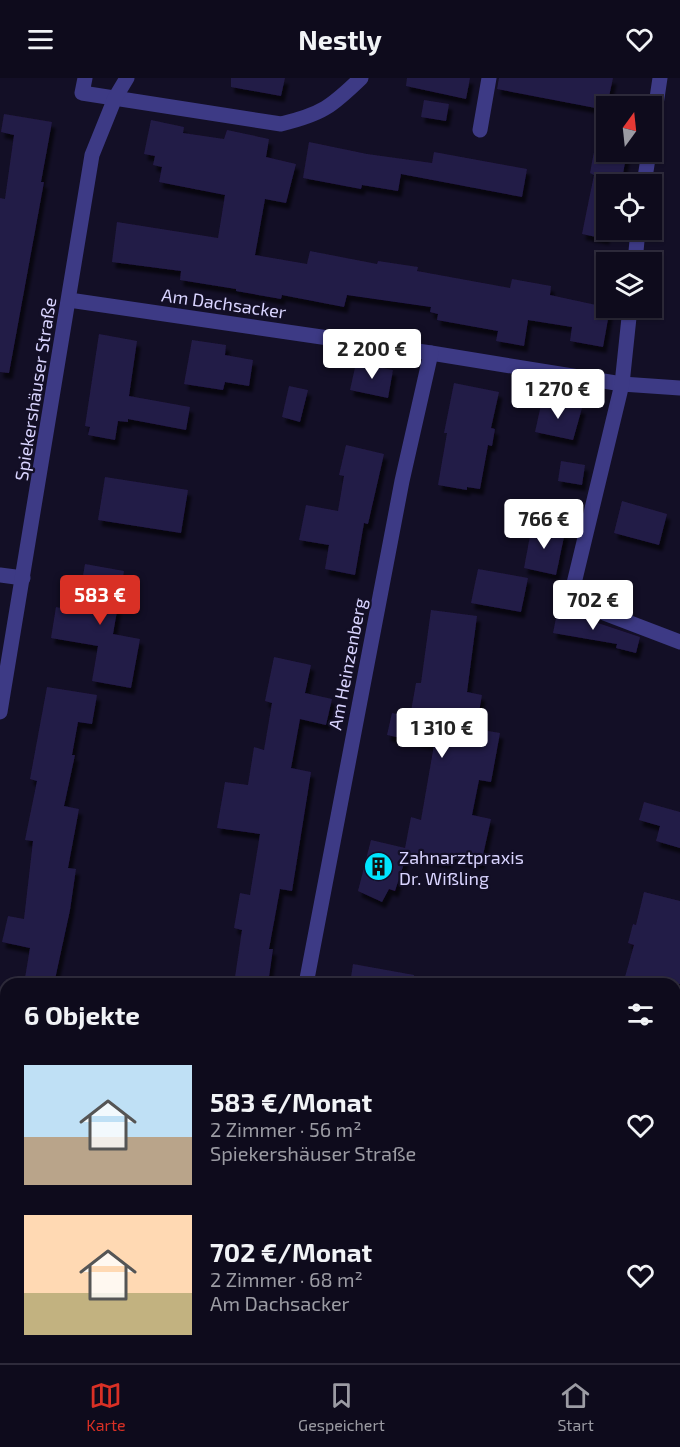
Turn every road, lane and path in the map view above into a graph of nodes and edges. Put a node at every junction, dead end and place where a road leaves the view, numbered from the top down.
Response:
1 (85, 78) edge
2 (127, 78) edge
3 (361, 78) edge
4 (489, 78) edge
5 (660, 78) edge
6 (657, 96) edge
7 (115, 98) junction
8 (480, 130) dead end
9 (69, 300) junction
10 (629, 318) edge
11 (431, 353) junction
12 (622, 384) junction
13 (680, 387) edge
14 (0, 575) edge
15 (23, 578) junction
16 (680, 642) edge
17 (0, 712) edge
18 (307, 978) edge

1 - 7 street
2 - 7 street, Spiekershäuser Straße
3 - 7 street
4 - 8 street
5 - 6 street
7 - 9 street, Spiekershäuser Straße
9 - 11 street, Am Dachsacker
9 - 15 street, Spiekershäuser Straße
10 - 12 street
11 - 12 street, Am Dachsacker
11 - 18 street, Am Heinzenberg
12 - 13 street, Am Dachsacker
12 - 16 street
14 - 15 street
15 - 17 street, Spiekershäuser Straße

